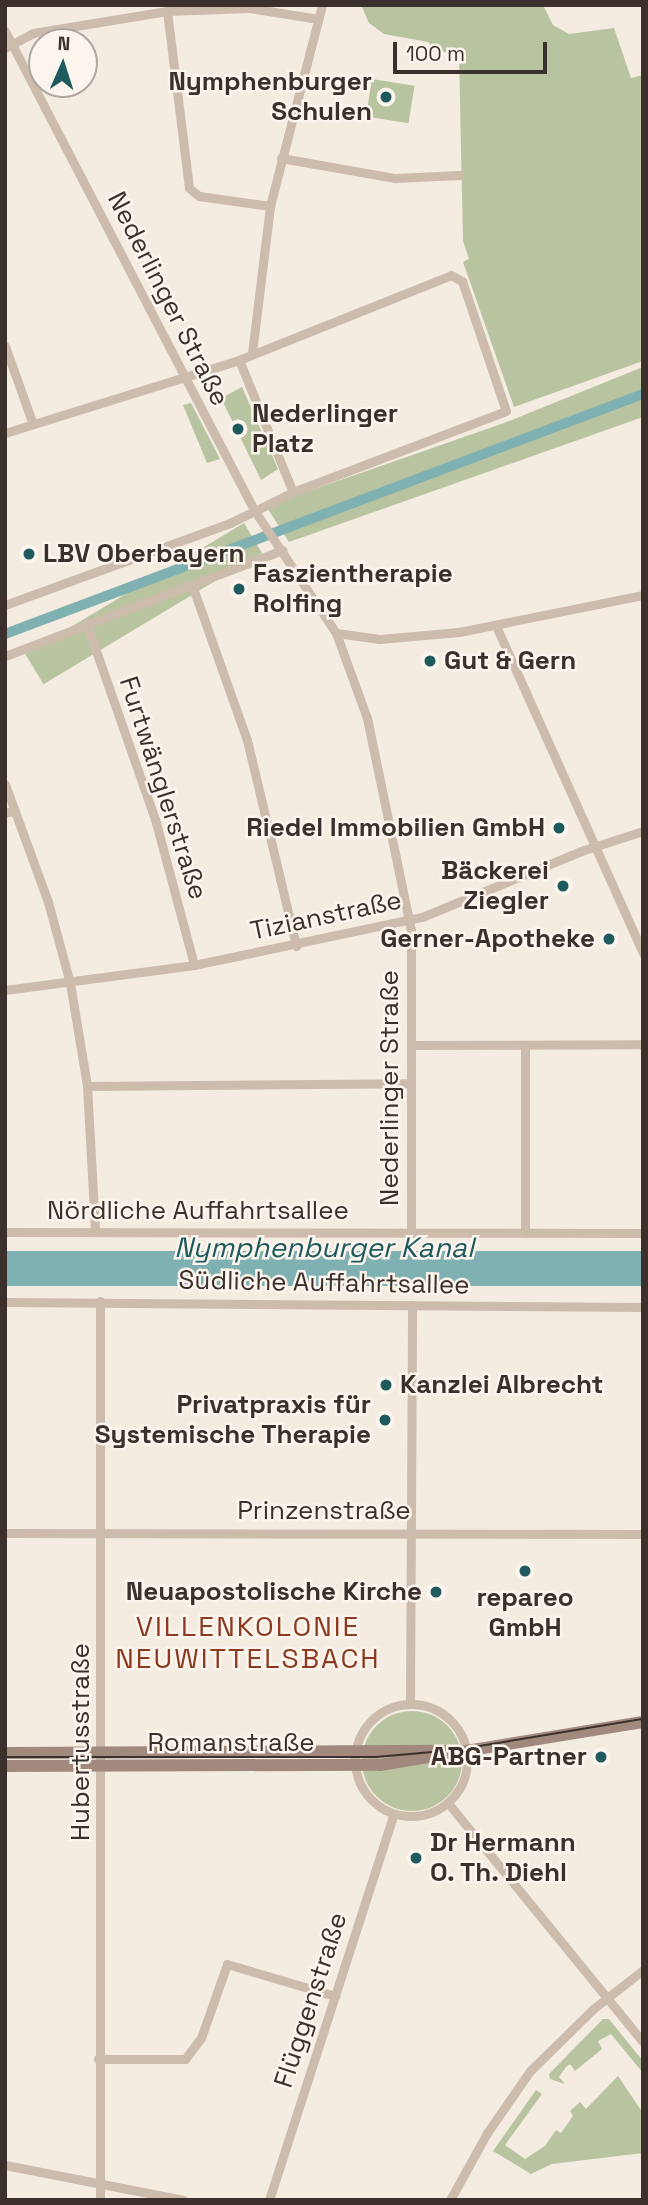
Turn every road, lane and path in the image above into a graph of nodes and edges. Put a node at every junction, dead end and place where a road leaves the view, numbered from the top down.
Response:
1 (322, 5) edge
2 (250, 7) edge
3 (167, 10) junction
4 (318, 19) junction
5 (5, 31) edge
6 (9, 46) edge
7 (281, 158) junction
8 (460, 175) dead end
9 (270, 206) junction
10 (5, 346) edge
11 (252, 353) junction
12 (239, 360) junction
13 (185, 379) junction
14 (33, 424) junction
15 (5, 433) edge
16 (293, 492) junction
17 (254, 510) junction
18 (282, 550) junction
19 (192, 585) junction
20 (643, 595) edge
21 (5, 605) edge
22 (87, 625) junction
23 (496, 626) junction
24 (336, 633) junction
25 (5, 656) edge
26 (5, 784) edge
27 (15, 810) junction
28 (5, 813) edge
29 (643, 831) edge
30 (596, 846) junction
31 (410, 919) junction
32 (296, 946) junction
33 (643, 953) edge
34 (194, 965) junction
35 (70, 983) junction
36 (5, 990) edge
37 (643, 1044) edge
38 (411, 1045) junction
39 (525, 1045) junction
40 (410, 1083) junction
41 (87, 1086) junction
42 (95, 1230) junction
43 (5, 1232) edge
44 (411, 1233) junction
45 (525, 1233) junction
46 (643, 1233) edge
47 (100, 1301) junction
48 (5, 1302) edge
49 (412, 1305) junction
50 (643, 1307) edge
51 (103, 1532) junction
52 (411, 1532) junction
53 (5, 1533) edge
54 (643, 1534) edge
55 (410, 1704) junction
56 (643, 1722) edge
57 (461, 1751) junction
58 (5, 1753) edge
59 (102, 1760) junction
60 (355, 1760) junction
61 (5, 1766) edge
62 (448, 1803) junction
63 (394, 1814) junction
64 (643, 1970) edge
65 (335, 1996) junction
66 (607, 1997) junction
67 (643, 2042) edge
68 (98, 2059) junction
69 (5, 2165) edge
70 (99, 2183) junction
71 (100, 2200) edge
72 (184, 2200) edge
73 (269, 2200) edge
74 (450, 2200) edge

1 - 4 street
2 - 3 street
2 - 4 street
3 - 6 street
3 - 9 street
4 - 7 street
5 - 6 street, Nederlinger Straße
6 - 13 street, Nederlinger Straße
7 - 8 street
7 - 9 street
9 - 11 street
10 - 14 street
11 - 12 street
11 - 16 street
12 - 13 street
12 - 16 street
13 - 14 street
13 - 17 street, Nederlinger Straße
14 - 15 street
16 - 17 street
17 - 18 street, Nederlinger Straße
17 - 21 street
18 - 19 street
18 - 24 street, Nederlinger Straße
19 - 22 street
19 - 32 street
20 - 23 street
22 - 25 street
22 - 34 street, Furtwänglerstraße
23 - 24 street
23 - 30 street
24 - 31 street, Nederlinger Straße
26 - 27 street
27 - 28 street
27 - 35 street
29 - 30 street, Tizianstraße
30 - 31 street, Tizianstraße
30 - 33 street
31 - 32 street, Tizianstraße
31 - 38 street, Nederlinger Straße
32 - 34 street, Tizianstraße
34 - 35 street, Tizianstraße
35 - 36 street, Tizianstraße
35 - 41 street
37 - 39 street
38 - 39 street
38 - 40 street, Nederlinger Straße
39 - 45 street
40 - 41 street
40 - 44 street, Nederlinger Straße
41 - 42 street
42 - 43 street, Nördliche Auffahrtsallee
42 - 44 street, Nördliche Auffahrtsallee
44 - 45 street, Nördliche Auffahrtsallee
45 - 46 street, Nördliche Auffahrtsallee
47 - 48 street, Südliche Auffahrtsallee
47 - 49 street, Südliche Auffahrtsallee
47 - 51 street, Hubertusstraße
49 - 50 street, Südliche Auffahrtsallee
49 - 52 street
51 - 52 street, Prinzenstraße
51 - 53 street, Prinzenstraße
51 - 59 street, Hubertusstraße
52 - 54 street, Prinzenstraße
52 - 55 street
55 - 57 street
55 - 60 street
56 - 57 main road, Romanstraße
57 - 60 main road, Romanstraße
57 - 62 street
58 - 59 main road, Romanstraße
59 - 60 main road, Romanstraße
59 - 61 main road, Romanstraße
59 - 68 street, Hubertusstraße
60 - 63 street
62 - 63 street
62 - 66 street
63 - 65 street, Flüggenstraße
64 - 66 street
65 - 68 street
65 - 73 street, Flüggenstraße
66 - 67 street
66 - 74 street
68 - 70 street, Hubertusstraße
69 - 70 street
70 - 71 street, Hubertusstraße
70 - 72 street

